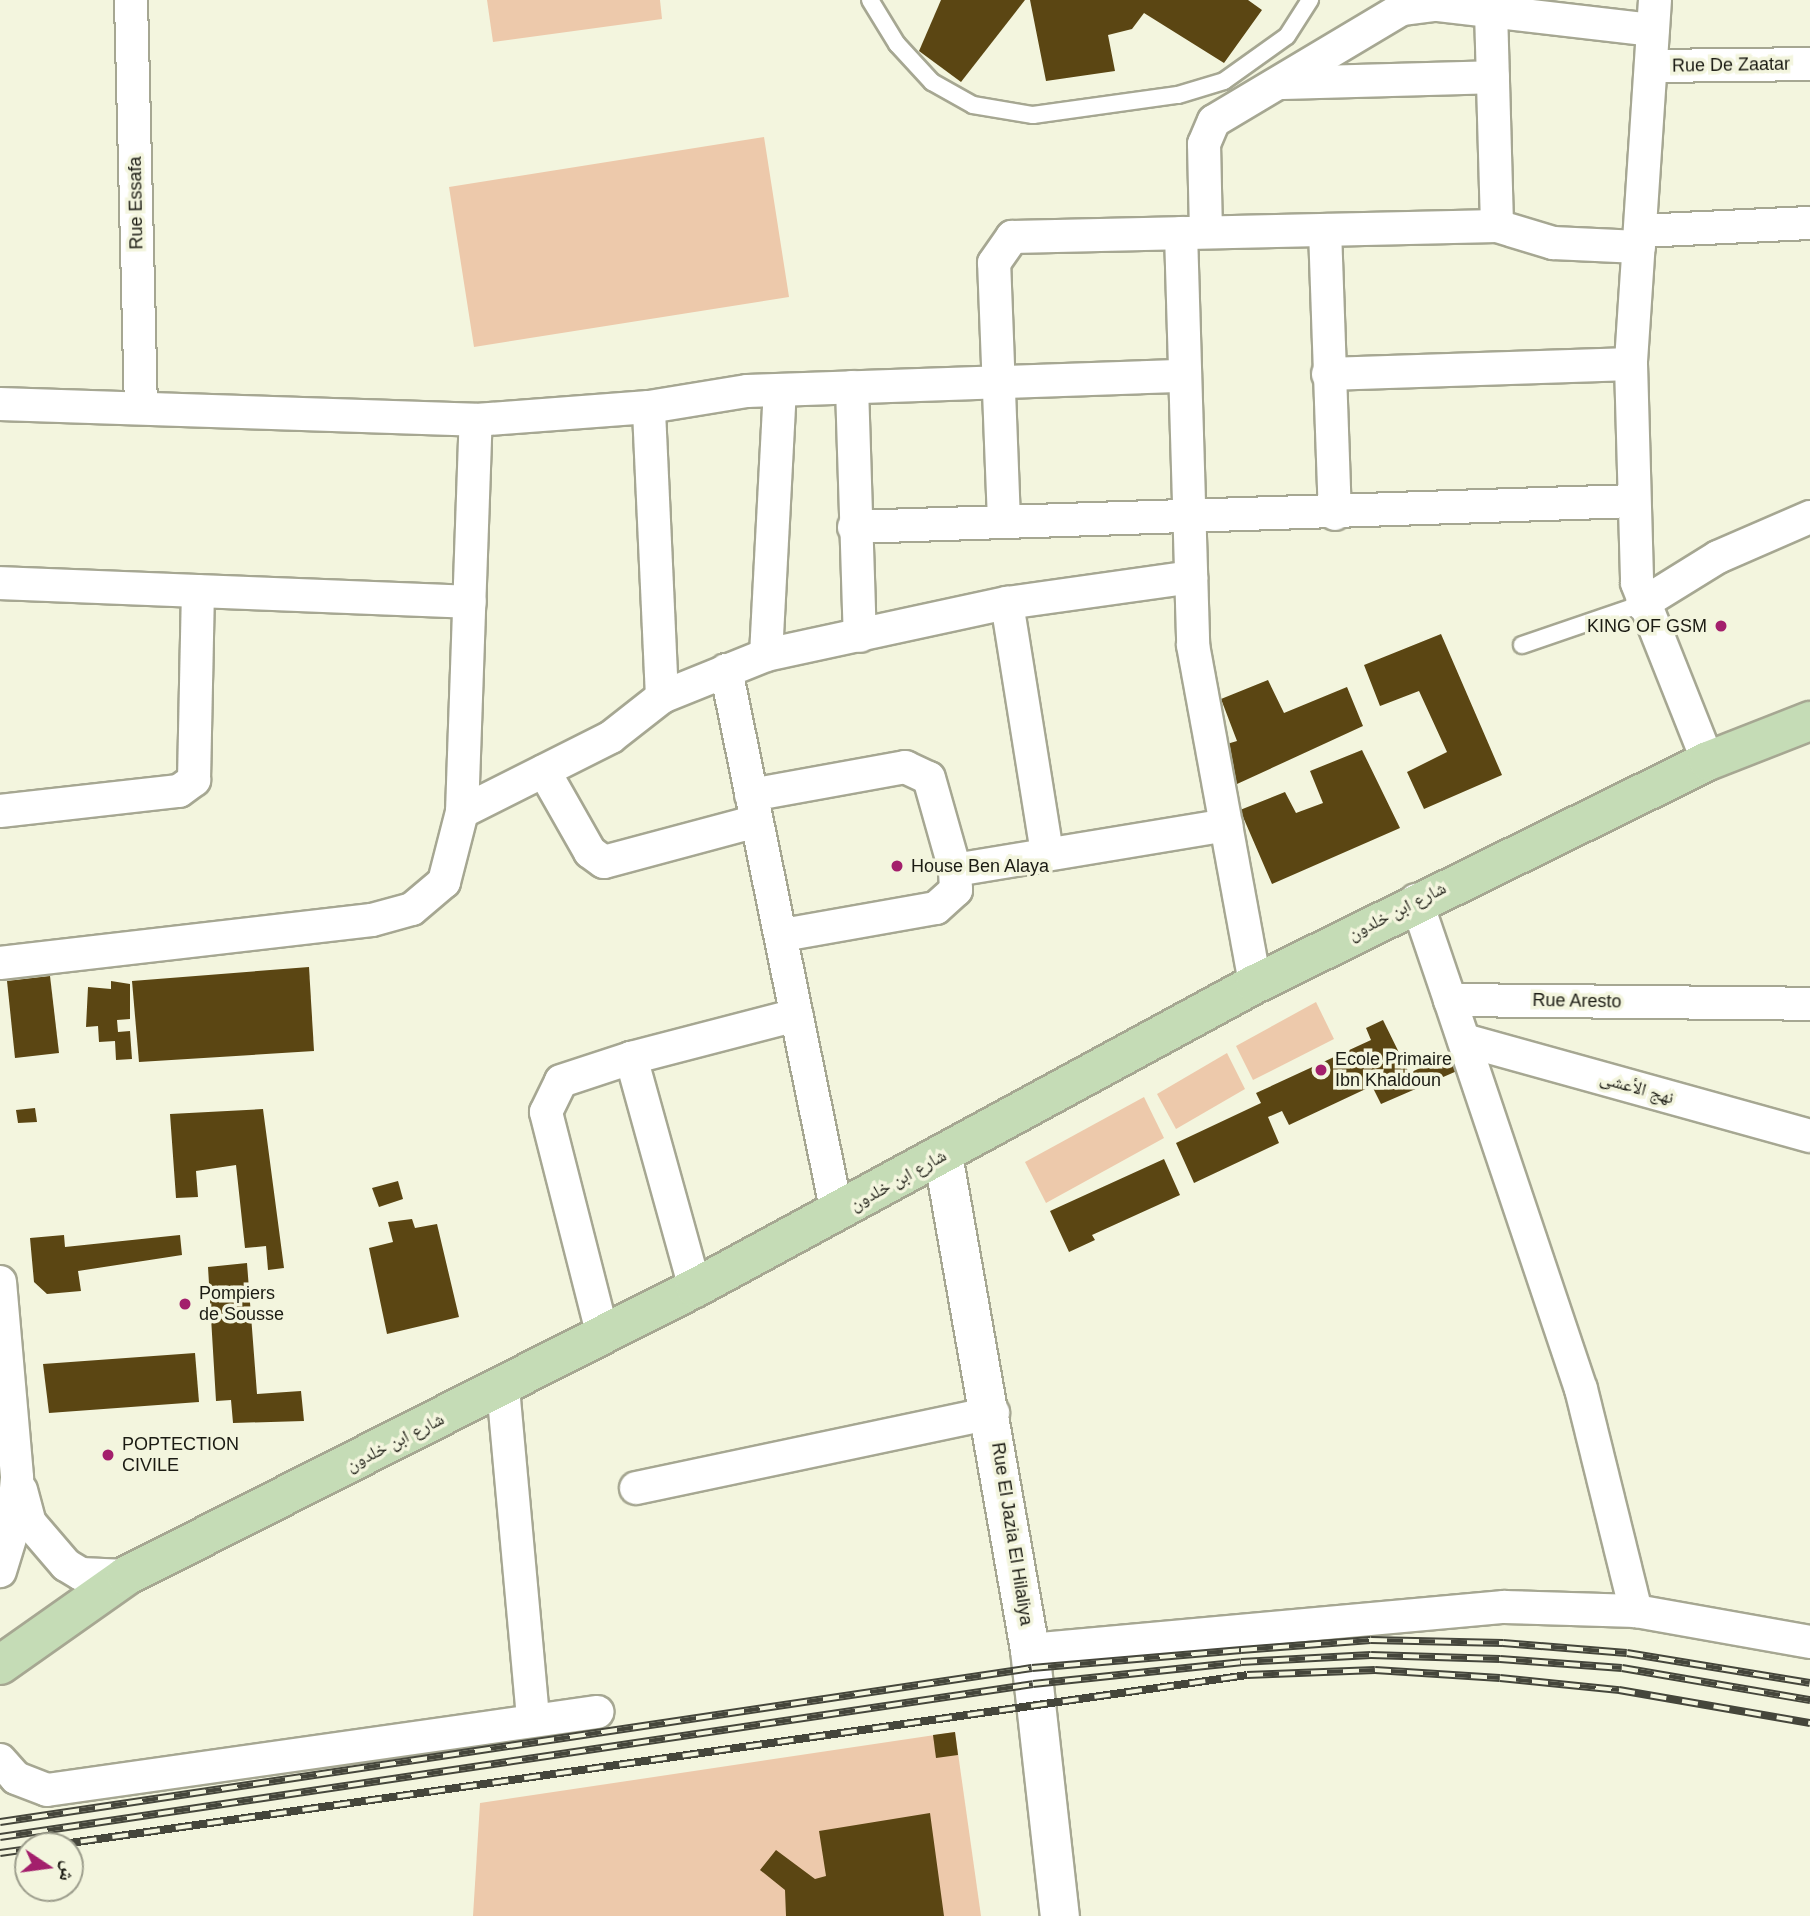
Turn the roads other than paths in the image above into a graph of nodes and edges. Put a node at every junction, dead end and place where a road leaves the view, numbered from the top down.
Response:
1 (131, 0) edge
2 (870, 0) edge
3 (1310, 0) edge
4 (1402, 5) edge
5 (1491, 10) junction
6 (1654, 15) edge
7 (1810, 64) edge
8 (1652, 66) junction
9 (1493, 78) junction
10 (1278, 83) junction
11 (1810, 223) edge
12 (1496, 226) junction
13 (1325, 230) junction
14 (1194, 232) junction
15 (1640, 239) junction
16 (1631, 364) junction
17 (1328, 374) junction
18 (1185, 376) junction
19 (998, 383) junction
20 (852, 387) junction
21 (780, 390) junction
22 (0, 404) edge
23 (141, 406) junction
24 (649, 407) junction
25 (476, 420) junction
26 (1633, 501) junction
27 (1189, 513) junction
28 (1335, 514) junction
29 (1810, 517) edge
30 (1004, 521) junction
31 (854, 527) junction
32 (1191, 577) junction
33 (0, 583) edge
34 (198, 591) junction
35 (470, 602) junction
36 (1007, 603) junction
37 (1642, 604) junction
38 (860, 636) junction
39 (1522, 645) dead end
40 (766, 655) junction
41 (726, 670) junction
42 (662, 697) junction
43 (1810, 721) edge
44 (1708, 761) junction
45 (544, 771) junction
46 (754, 808) junction
47 (0, 811) edge
48 (462, 812) junction
49 (1226, 825) junction
50 (1047, 852) junction
51 (955, 870) junction
52 (1416, 900) junction
53 (783, 935) junction
54 (0, 963) edge
55 (1255, 984) junction
56 (1450, 1000) junction
57 (1810, 1004) edge
58 (796, 1015) junction
59 (1464, 1040) junction
60 (631, 1058) junction
61 (1810, 1136) edge
62 (943, 1155) junction
63 (837, 1213) junction
64 (0, 1282) edge
65 (695, 1288) junction
66 (603, 1336) junction
67 (503, 1388) junction
68 (993, 1413) junction
69 (17, 1478) junction
70 (636, 1488) dead end
71 (0, 1571) edge
72 (126, 1576) junction
73 (1636, 1611) junction
74 (1810, 1642) edge
75 (1030, 1650) junction
76 (0, 1665) edge
77 (597, 1712) dead end
78 (533, 1719) junction
79 (0, 1760) edge
80 (1060, 1916) edge

1 - 23 street, Rue Essafa
2 - 3 lane
4 - 5 street
4 - 10 street
5 - 6 street
5 - 9 street
6 - 8 street
7 - 8 street, Rue De Zaatar
8 - 15 street
9 - 10 street
9 - 12 street
10 - 14 street
11 - 15 street
12 - 13 street
12 - 15 street
13 - 14 street
13 - 17 street
14 - 18 street
14 - 19 street
15 - 16 street
16 - 17 street
16 - 26 street
17 - 28 street
18 - 19 street
18 - 27 street
19 - 20 street
19 - 30 street
20 - 21 street
20 - 31 street
21 - 24 street
21 - 40 street
22 - 23 street
23 - 25 street
24 - 25 street
24 - 42 street
25 - 35 street
26 - 28 street
26 - 37 street
27 - 28 street
27 - 30 street
27 - 32 street
29 - 37 street
30 - 31 street
31 - 38 street
32 - 36 street
32 - 49 street
33 - 34 street
34 - 35 street
34 - 47 street
35 - 48 street
36 - 38 street
36 - 50 street
37 - 39 lane
37 - 44 street
38 - 40 street
40 - 41 street
41 - 42 street
41 - 46 street
42 - 45 street
43 - 44 main road, شارع ابن خلدون
44 - 52 main road, شارع ابن خلدون
45 - 46 street
45 - 48 street
46 - 51 street
46 - 53 street
48 - 54 street
49 - 50 street
49 - 55 street
50 - 51 street
51 - 53 street
52 - 55 main road, شارع ابن خلدون
52 - 56 street
53 - 58 street
55 - 62 main road, شارع ابن خلدون
56 - 57 street, Rue Aresto
56 - 59 street
58 - 60 street
58 - 63 street
59 - 61 street, نهج الأعشى
59 - 73 street
60 - 65 street
60 - 66 street
62 - 63 main road, شارع ابن خلدون
62 - 68 street, Rue El Jazia El Hilaliya
63 - 65 main road, شارع ابن خلدون
64 - 69 street
65 - 66 main road, شارع ابن خلدون
66 - 67 main road, شارع ابن خلدون
67 - 72 main road, شارع ابن خلدون
67 - 78 street
68 - 70 street
68 - 75 street, Rue El Jazia El Hilaliya
69 - 71 street
69 - 72 street
72 - 76 main road, شارع ابن خلدون
73 - 74 street
73 - 75 street
75 - 80 street, Rue El Jazia El Hilaliya
77 - 78 street
78 - 79 street

